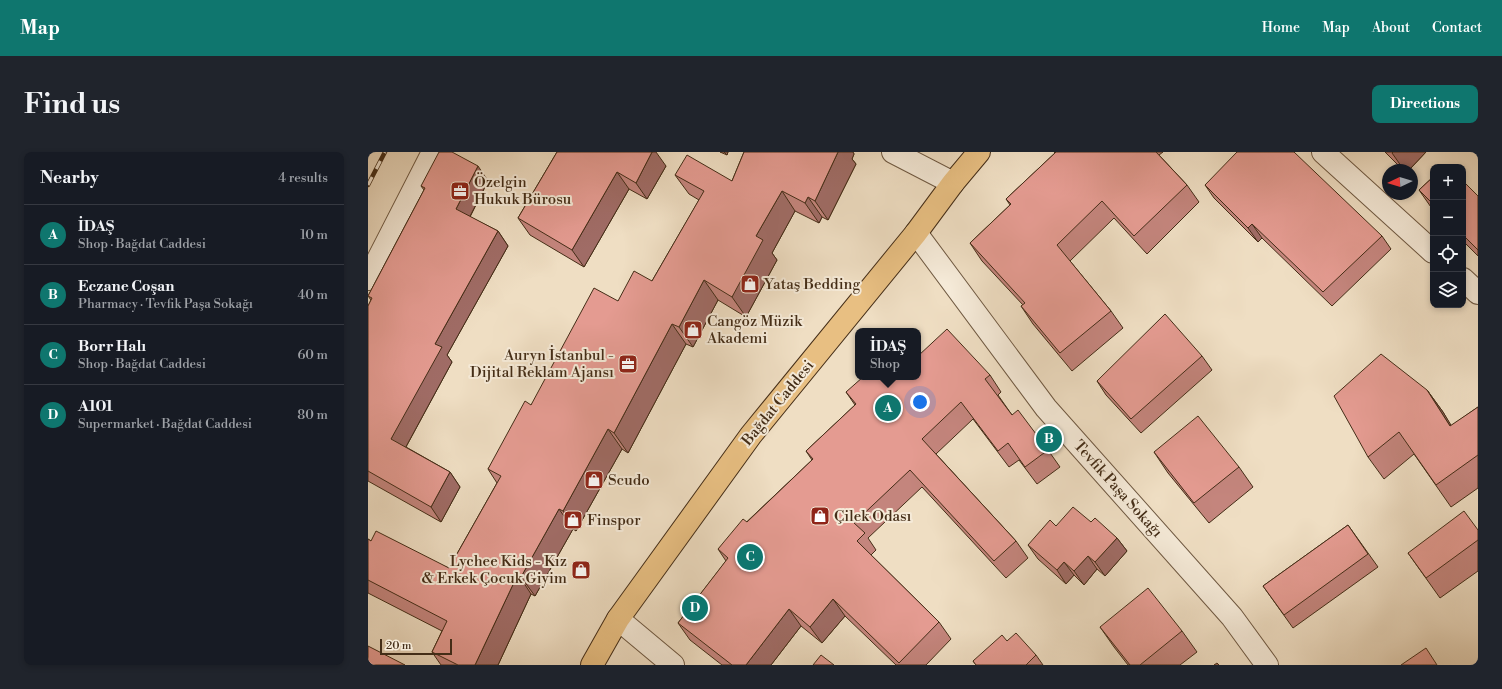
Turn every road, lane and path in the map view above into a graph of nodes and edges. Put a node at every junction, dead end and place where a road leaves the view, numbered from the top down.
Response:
1 (433, 152) edge
2 (893, 152) edge
3 (979, 152) edge
4 (1323, 152) edge
5 (952, 183) junction
6 (916, 233) junction
7 (1430, 249) edge
8 (368, 279) edge
9 (1466, 282) edge
10 (1478, 293) edge
11 (618, 619) junction
12 (592, 665) edge
13 (673, 665) edge
14 (1267, 665) edge

1 - 8 street
2 - 5 street
3 - 5 main road, Bağdat Caddesi
4 - 7 street
5 - 6 main road, Bağdat Caddesi
6 - 11 main road, Bağdat Caddesi
6 - 14 street, Tevfik Paşa Sokağı
9 - 10 street
11 - 12 main road, Bağdat Caddesi
11 - 13 street

